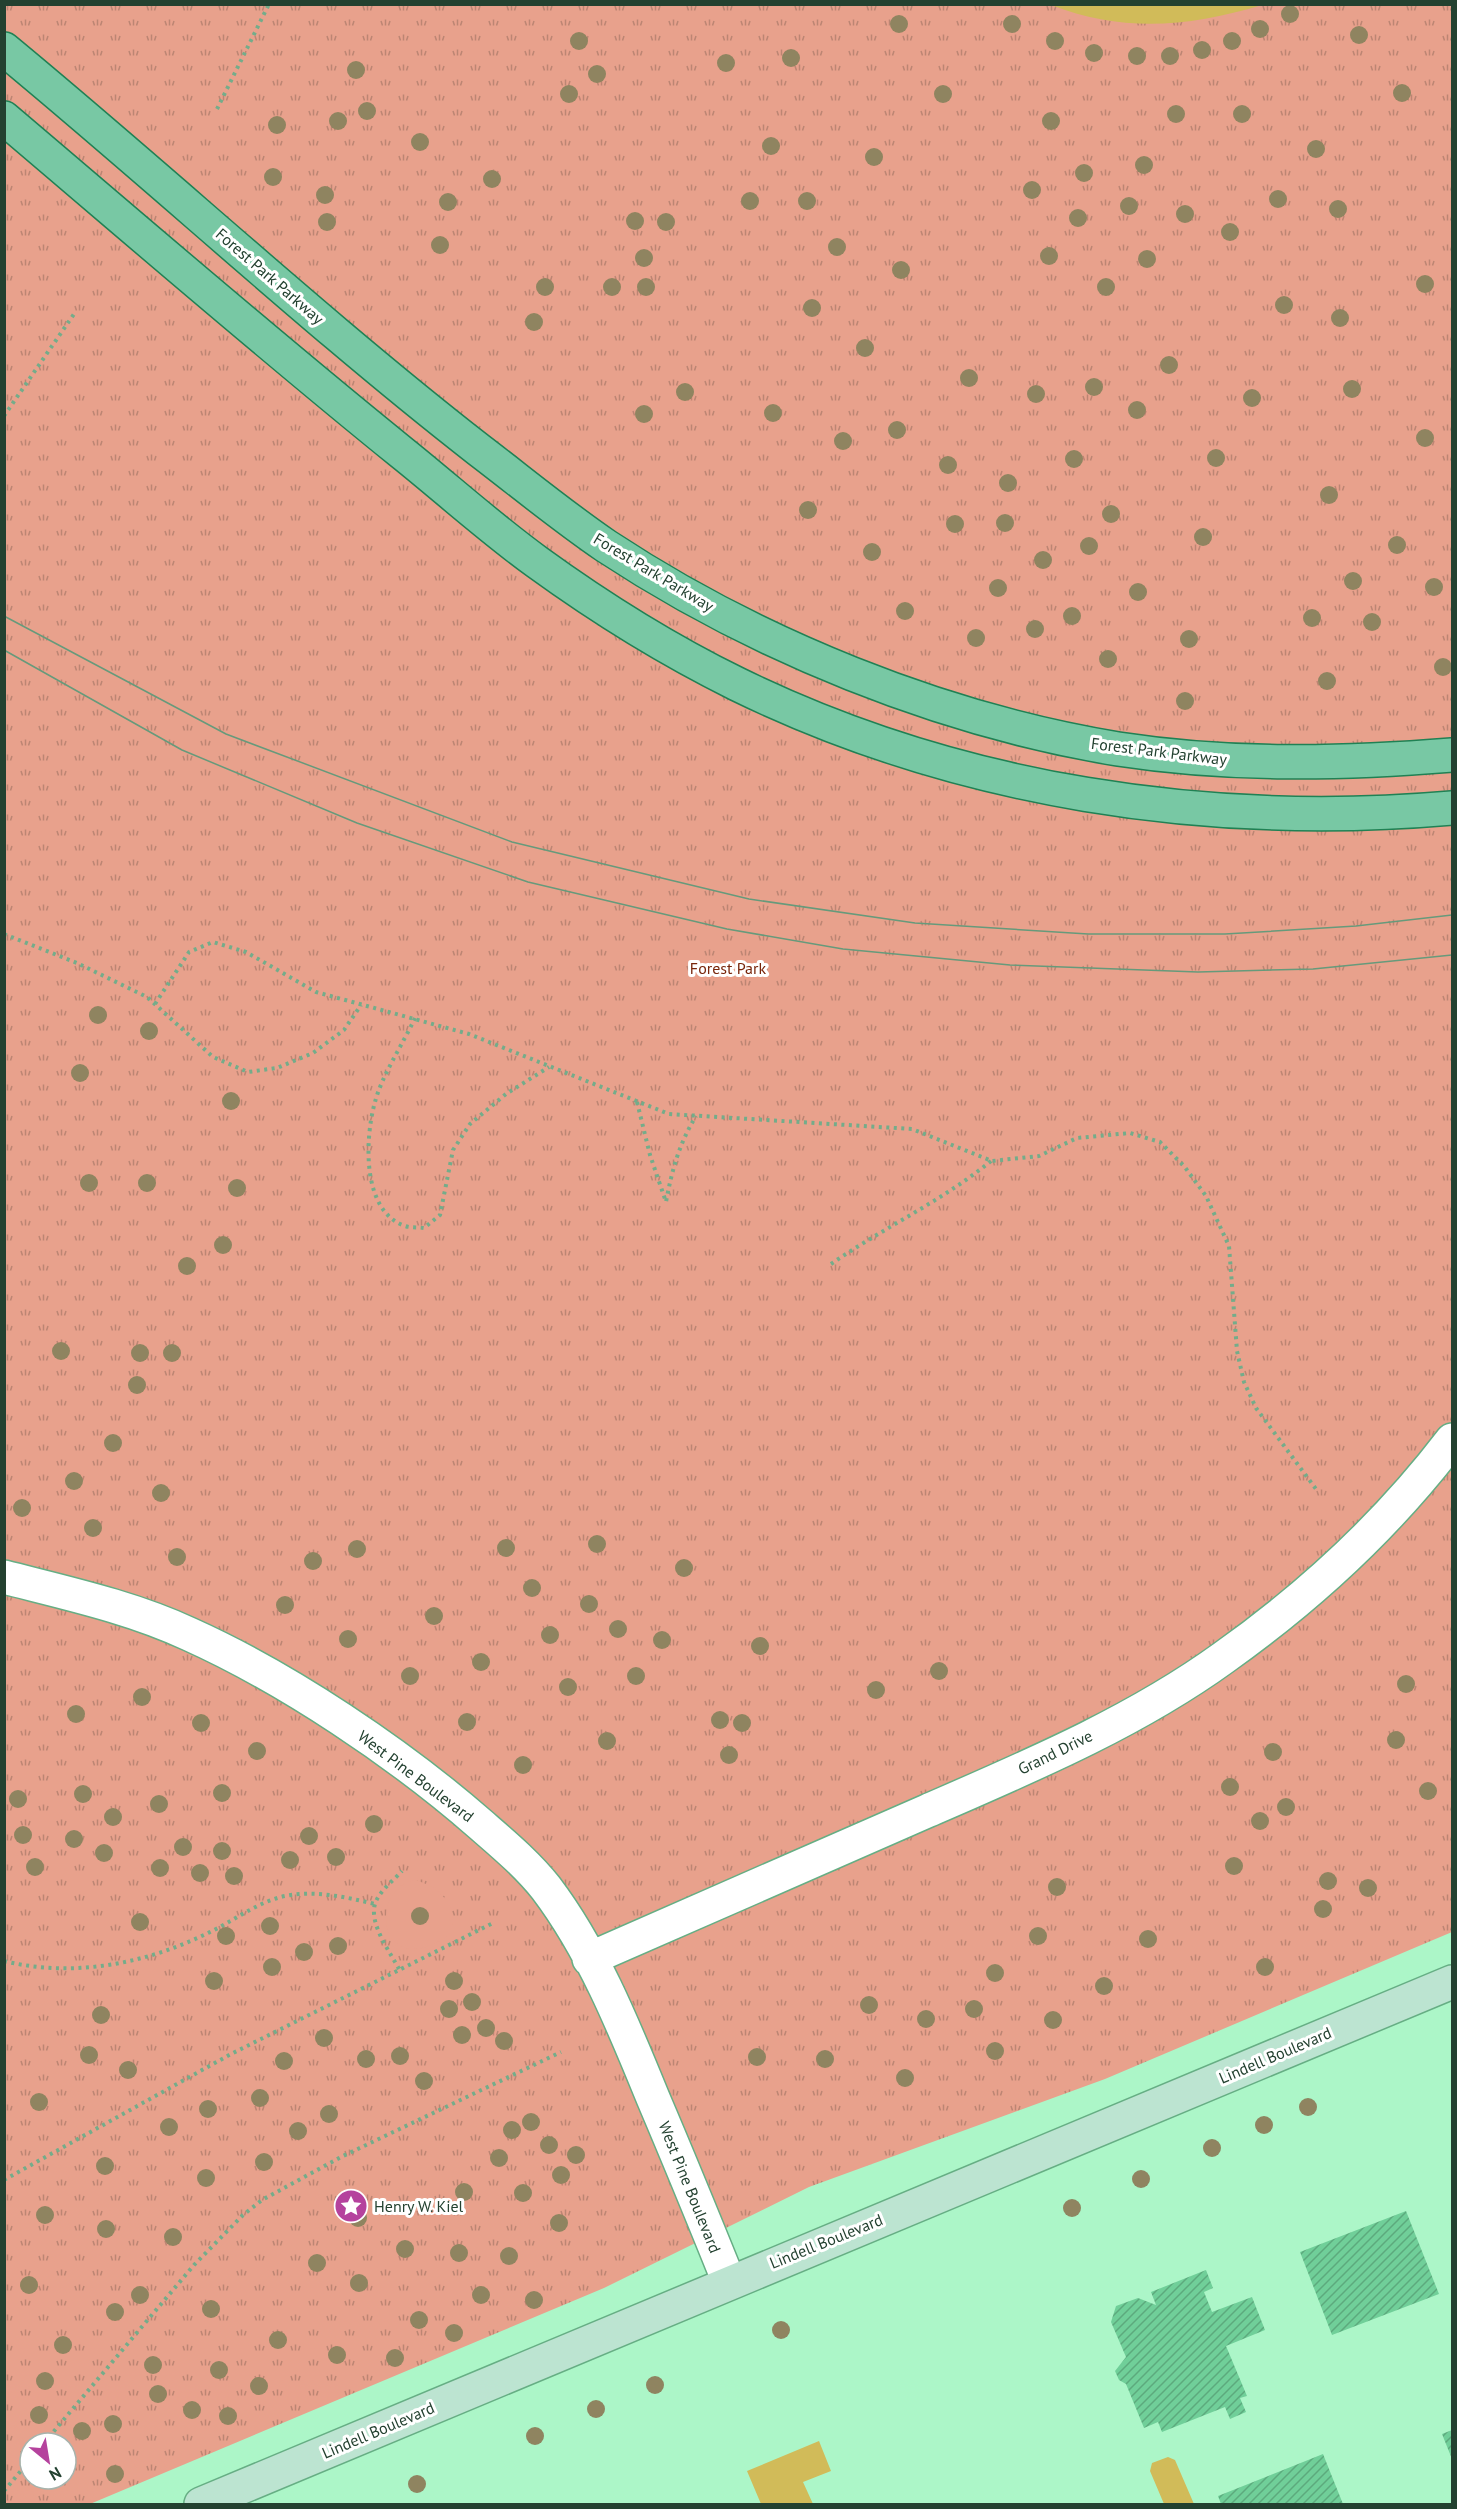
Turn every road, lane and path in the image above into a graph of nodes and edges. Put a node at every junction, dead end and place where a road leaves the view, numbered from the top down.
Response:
1 (269, 4) edge
2 (4, 49) edge
3 (217, 109) dead end
4 (4, 118) edge
5 (74, 314) dead end
6 (4, 416) edge
7 (1452, 755) edge
8 (1452, 808) edge
9 (4, 934) edge
10 (155, 1004) junction
11 (361, 1005) junction
12 (416, 1018) junction
13 (549, 1067) junction
14 (637, 1101) junction
15 (696, 1116) junction
16 (992, 1161) junction
17 (831, 1264) dead end
18 (1452, 1440) edge
19 (1316, 1489) dead end
20 (4, 1577) edge
21 (402, 1871) dead end
22 (375, 1904) junction
23 (495, 1922) dead end
24 (589, 1959) junction
25 (4, 1961) edge
26 (399, 1969) junction
27 (1452, 1982) edge
28 (561, 2052) dead end
29 (4, 2180) edge
30 (729, 2282) junction
31 (54, 2431) edge
32 (18, 2474) edge
33 (4, 2491) edge
34 (201, 2505) edge

1 - 3 path
2 - 7 main road, Forest Park Parkway
4 - 8 main road
5 - 6 path
9 - 10 path
10 - 11 path
10 - 11 path
11 - 12 path
12 - 13 path
12 - 13 path
13 - 14 path
14 - 15 path
14 - 15 path
15 - 16 path
16 - 17 path
16 - 19 path
18 - 24 street, Grand Drive
20 - 24 street, West Pine Boulevard
21 - 22 path
22 - 25 path
22 - 26 path
23 - 26 path
24 - 30 street, West Pine Boulevard
26 - 29 path
27 - 30 main road, Lindell Boulevard
28 - 31 path
30 - 34 main road, Lindell Boulevard
32 - 33 path

